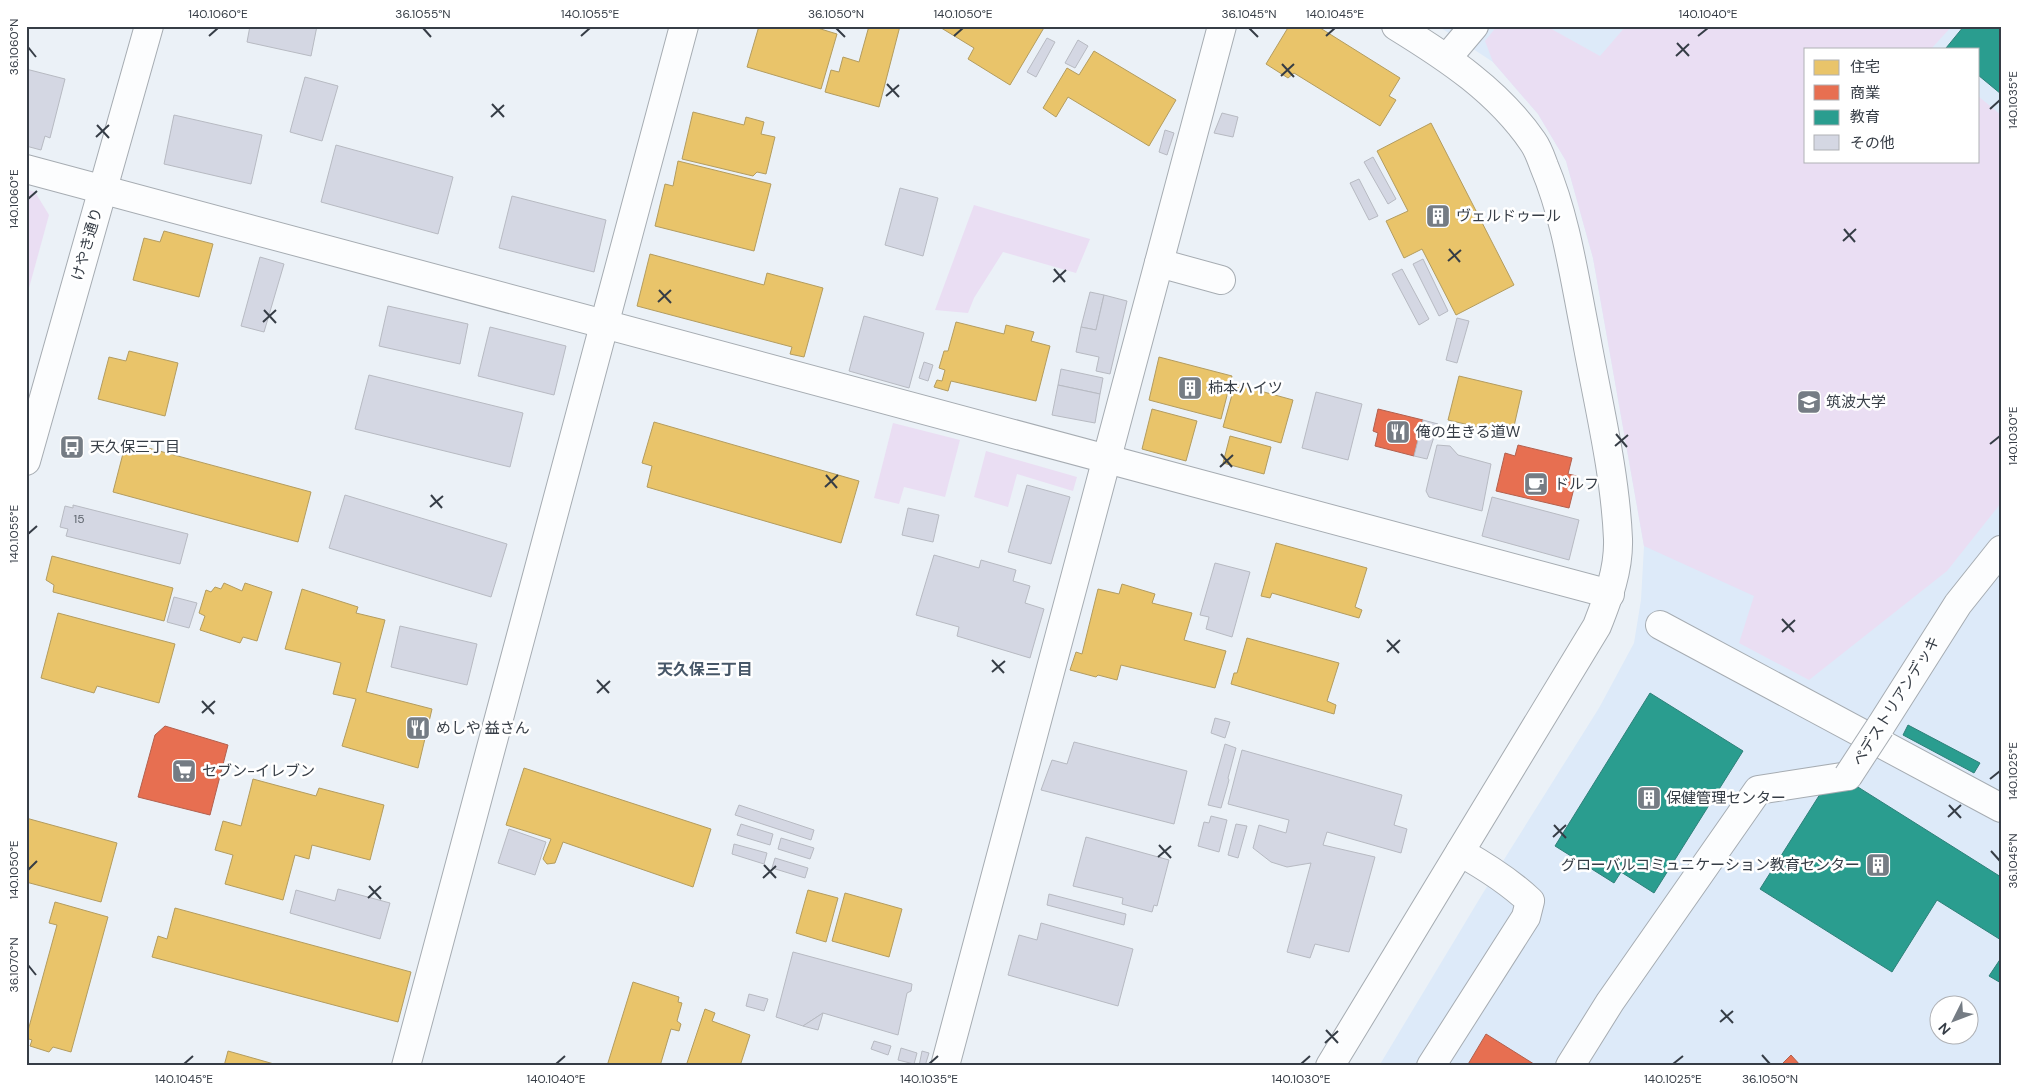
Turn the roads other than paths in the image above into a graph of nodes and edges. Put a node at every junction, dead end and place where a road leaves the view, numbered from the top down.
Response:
1 (148, 26) edge
2 (684, 26) edge
3 (1222, 26) edge
4 (1396, 26) edge
5 (1474, 26) edge
6 (1447, 58) junction
7 (26, 169) edge
8 (102, 190) junction
9 (1159, 263) junction
10 (1221, 280) dead end
11 (604, 325) junction
12 (1107, 459) junction
13 (26, 461) edge
14 (2001, 550) edge
15 (1610, 594) junction
16 (1660, 625) dead end
17 (2001, 808) edge
18 (1460, 852) junction
19 (406, 1066) edge
20 (945, 1066) edge
21 (1330, 1066) edge
22 (1430, 1066) edge
23 (1570, 1066) edge

1 - 8 street, けやき通り
2 - 11 street
3 - 9 street
4 - 6 street
5 - 6 street
6 - 15 street
7 - 8 street
8 - 11 street
8 - 13 street, けやき通り
9 - 10 street
9 - 12 street
11 - 12 street
11 - 19 street
12 - 15 street
12 - 20 street
14 - 23 street, ペデストリアンデッキ, bridge
15 - 18 street
16 - 17 street
18 - 21 street
18 - 22 street

